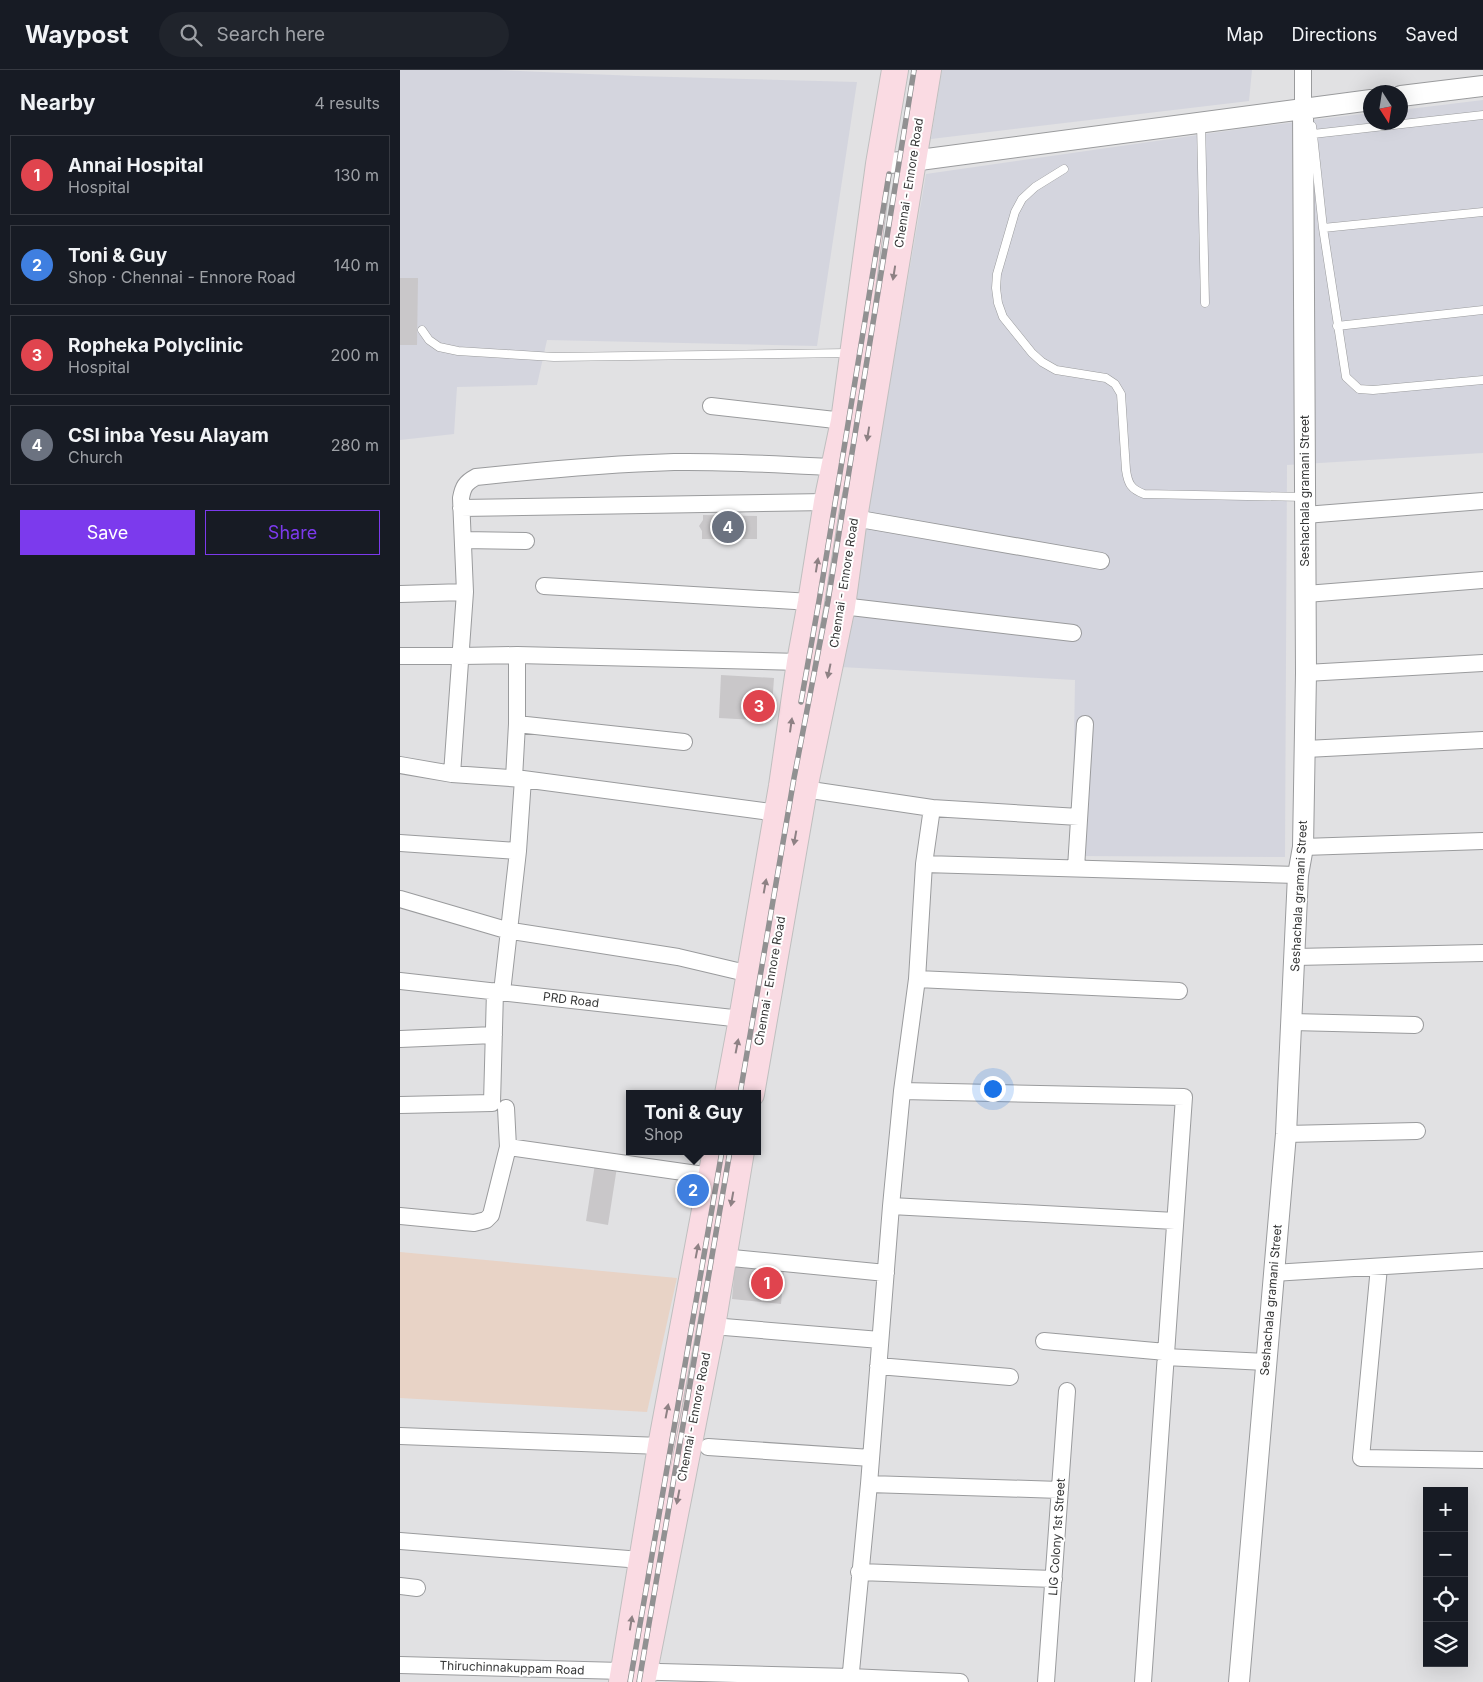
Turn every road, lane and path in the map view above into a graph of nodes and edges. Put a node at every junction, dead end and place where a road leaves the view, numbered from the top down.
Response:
1 (895, 70) edge
2 (928, 70) edge
3 (1302, 70) edge
4 (1483, 86) edge
5 (1408, 95) edge
6 (1363, 101) edge
7 (1307, 107) junction
8 (1483, 115) edge
9 (1201, 121) junction
10 (1313, 134) junction
11 (912, 161) junction
12 (879, 164) junction
13 (1064, 169) dead end
14 (1483, 212) edge
15 (1323, 228) junction
16 (1206, 303) dead end
17 (1483, 310) edge
18 (1337, 326) junction
19 (422, 330) dead end
20 (853, 353) junction
21 (1483, 380) edge
22 (711, 406) dead end
23 (844, 421) junction
24 (834, 467) junction
25 (1483, 501) edge
26 (827, 502) junction
27 (1305, 506) junction
28 (461, 508) junction
29 (854, 518) junction
30 (463, 540) junction
31 (526, 541) dead end
32 (1101, 561) dead end
33 (1483, 580) edge
34 (544, 586) dead end
35 (465, 592) junction
36 (400, 594) edge
37 (1306, 594) junction
38 (811, 602) junction
39 (842, 606) junction
40 (1073, 633) dead end
41 (517, 655) junction
42 (400, 656) edge
43 (461, 656) junction
44 (800, 662) junction
45 (1483, 663) edge
46 (1306, 673) junction
47 (517, 724) junction
48 (1086, 724) dead end
49 (1483, 740) edge
50 (684, 742) dead end
51 (1306, 750) junction
52 (400, 765) edge
53 (452, 774) junction
54 (518, 779) junction
55 (804, 790) junction
56 (932, 808) junction
57 (778, 812) junction
58 (1079, 817) junction
59 (1483, 842) edge
60 (400, 843) edge
61 (1303, 847) junction
62 (518, 851) junction
63 (924, 864) junction
64 (1076, 868) junction
65 (1298, 875) junction
66 (400, 899) edge
67 (509, 930) junction
68 (1483, 954) edge
69 (1294, 957) junction
70 (750, 974) junction
71 (917, 979) junction
72 (400, 980) edge
73 (498, 991) junction
74 (1179, 991) dead end
75 (742, 1019) junction
76 (1292, 1022) junction
77 (1415, 1025) dead end
78 (494, 1035) junction
79 (400, 1039) edge
80 (729, 1090) edge
81 (752, 1090) edge
82 (902, 1091) junction
83 (400, 1105) edge
84 (506, 1108) dead end
85 (1417, 1131) dead end
86 (1286, 1134) junction
87 (508, 1147) junction
88 (739, 1155) edge
89 (714, 1164) edge
90 (891, 1206) junction
91 (400, 1216) edge
92 (1175, 1221) junction
93 (722, 1257) junction
94 (1483, 1260) edge
95 (1379, 1267) junction
96 (1273, 1272) junction
97 (886, 1273) junction
98 (712, 1326) junction
99 (880, 1340) junction
100 (1044, 1341) dead end
101 (1166, 1355) junction
102 (1266, 1362) junction
103 (878, 1366) junction
104 (1010, 1377) dead end
105 (1067, 1391) dead end
106 (400, 1436) edge
107 (661, 1446) junction
108 (708, 1447) dead end
109 (871, 1458) junction
110 (1483, 1460) edge
111 (869, 1484) junction
112 (1060, 1490) junction
113 (400, 1541) edge
114 (641, 1560) junction
115 (859, 1572) junction
116 (1054, 1579) junction
117 (400, 1586) edge
118 (418, 1588) dead end
119 (400, 1664) edge
120 (633, 1676) edge
121 (850, 1679) edge
122 (960, 1682) edge
123 (1046, 1682) edge
124 (1143, 1682) edge
125 (1239, 1682) edge

1 - 12 main road, Chennai - Ennore Road
2 - 11 main road, Chennai - Ennore Road
3 - 7 street
4 - 5 street
6 - 7 street
7 - 9 street
7 - 10 lane
7 - 27 street, Seshachala gramani Street
8 - 10 lane
9 - 11 street
9 - 16 lane
10 - 15 lane
11 - 12 street
11 -> 29 main road, Chennai - Ennore Road
12 - 20 main road, Chennai - Ennore Road
13 - 27 lane
14 - 15 lane
15 - 18 lane
17 - 18 lane
18 - 21 lane
19 - 20 lane
20 - 23 main road, Chennai - Ennore Road
22 - 23 street
23 - 24 main road, Chennai - Ennore Road
24 - 26 main road, Chennai - Ennore Road
24 - 28 street
25 - 27 street
26 - 28 street
38 -> 26 main road, Chennai - Ennore Road
27 - 37 street, Seshachala gramani Street
28 - 30 street
29 - 32 street
29 - 39 main road, Chennai - Ennore Road
30 - 31 street
30 - 35 street
33 - 37 street
34 - 38 street
35 - 36 street
35 - 43 street
37 - 46 street, Seshachala gramani Street
38 - 44 main road, Chennai - Ennore Road
39 - 40 street
39 -> 55 main road, Chennai - Ennore Road
41 - 43 street
41 - 44 street
41 - 47 street
42 - 43 street
43 - 53 street
57 -> 44 main road, Chennai - Ennore Road
45 - 46 street
46 - 51 street, Seshachala gramani Street
47 - 50 street
47 - 54 street
48 - 58 street
49 - 51 street
51 - 61 street, Seshachala gramani Street
52 - 53 street
53 - 54 street
54 - 57 street
54 - 62 street
55 - 56 street
55 -> 81 main road, Chennai - Ennore Road
56 - 58 street
56 - 63 street
70 -> 57 main road, Chennai - Ennore Road
58 - 64 street
59 - 61 street
60 - 62 street
61 - 65 street, Seshachala gramani Street
62 - 67 street
63 - 64 street
63 - 71 street
64 - 65 street
65 - 69 street, Seshachala gramani Street
66 - 67 street
67 - 70 street
67 - 73 street
68 - 69 street
69 - 76 street, Seshachala gramani Street
70 - 75 main road, Chennai - Ennore Road
71 - 74 street
71 - 82 street
72 - 73 street, PRD Road
73 - 75 street, PRD Road
73 - 78 street
80 -> 75 main road, Chennai - Ennore Road
76 - 77 street
76 - 86 street, Seshachala gramani Street
78 - 79 street
78 - 83 street
82 - 90 street
82 - 92 street
84 - 87 street
85 - 86 street
86 - 96 street, Seshachala gramani Street
87 - 89 street
87 - 91 street
88 -> 93 main road, Chennai - Ennore Road
107 -> 89 main road
90 - 92 street
90 - 97 street
92 - 101 street
93 - 97 street
93 - 98 main road, Chennai - Ennore Road
94 - 95 street
95 - 96 street
95 - 110 street
96 - 102 street, Seshachala gramani Street
97 - 99 street
98 - 99 street
98 -> 120 main road, Chennai - Ennore Road
99 - 103 street
100 - 101 street
101 - 102 street
101 - 124 street
102 - 125 street, Seshachala gramani Street
103 - 104 street
103 - 109 street
105 - 112 street, LIG Colony 1st Street
106 - 107 street
107 - 114 main road
108 - 109 street
109 - 111 street
111 - 112 street
111 - 115 street
112 - 116 street, LIG Colony 1st Street
113 - 114 street
120 -> 114 main road
115 - 116 street
115 - 121 street
116 - 123 street, LIG Colony 1st Street
117 - 118 street
119 - 120 street, Thiruchinnakuppam Road
120 - 121 street, Thiruchinnakuppam Road
121 - 122 street, Thiruchinnakuppam Road

